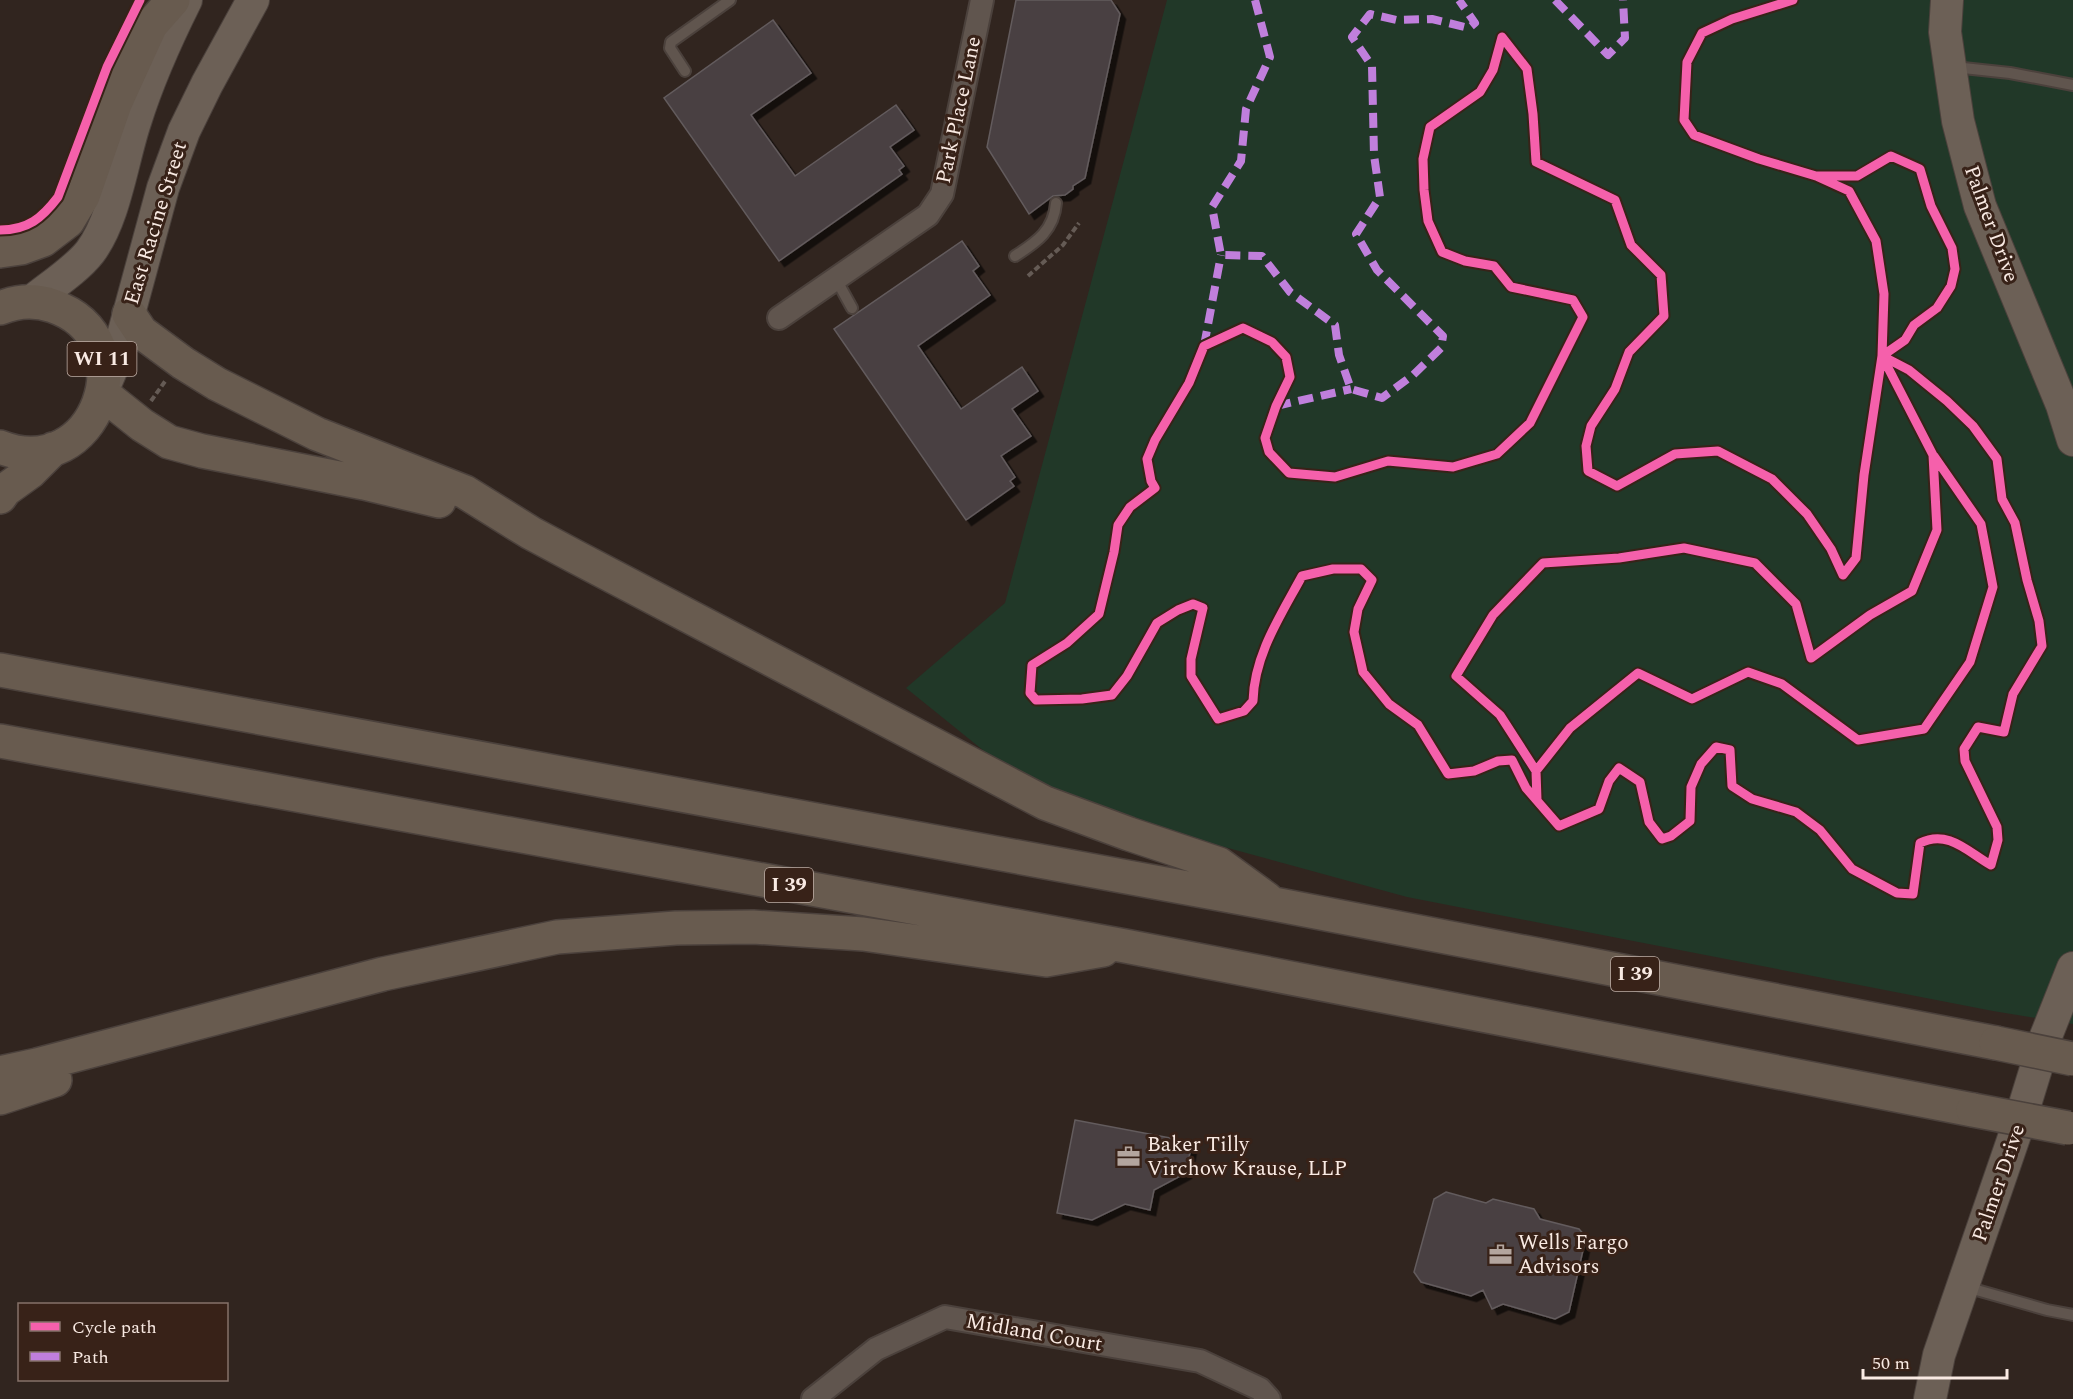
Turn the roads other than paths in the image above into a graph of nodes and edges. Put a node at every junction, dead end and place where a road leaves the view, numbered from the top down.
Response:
1 (173, 0) edge
2 (186, 0) edge
3 (253, 0) edge
4 (730, 0) edge
5 (982, 0) edge
6 (1947, 0) edge
7 (1951, 67) junction
8 (685, 71) dead end
9 (2073, 85) edge
10 (1056, 203) dead end
11 (0, 251) edge
12 (1015, 256) dead end
13 (836, 279) junction
14 (12, 302) edge
15 (852, 308) dead end
16 (129, 314) junction
17 (779, 318) dead end
18 (103, 391) junction
19 (2073, 440) edge
20 (0, 447) edge
21 (53, 449) junction
22 (0, 497) edge
23 (531, 533) junction
24 (0, 670) edge
25 (0, 741) edge
26 (1274, 904) junction
27 (1125, 946) junction
28 (2073, 968) edge
29 (273, 1002) junction
30 (2073, 1059) edge
31 (0, 1073) edge
32 (0, 1098) edge
33 (2071, 1129) edge
34 (1963, 1286) junction
35 (2073, 1315) edge
36 (813, 1399) edge
37 (1269, 1399) edge
38 (1930, 1399) edge

1 - 11 highway
2 - 14 street
3 - 16 street, East Racine Street
4 - 8 lane
5 - 13 street, Park Place Lane
6 - 7 street, Palmer Drive
7 - 9 lane
7 - 19 street, Palmer Drive
10 - 12 lane
13 - 15 lane
13 - 17 street, Park Place Lane
14 - 18 highway, WI 11
16 - 18 street, East Racine Street
16 - 23 highway
18 - 21 highway, WI 11
18 - 23 highway
20 - 21 highway, WI 11
21 - 22 highway, WI 11
23 - 26 highway
24 - 26 highway, I 39
25 - 27 highway, I 39
26 - 30 highway, I 39, bridge
27 - 29 highway
27 - 33 highway, I 39, bridge
28 - 34 street, Palmer Drive
29 - 31 highway
29 - 32 highway
34 - 35 lane
34 - 38 street, Palmer Drive
36 - 37 street, Midland Court

